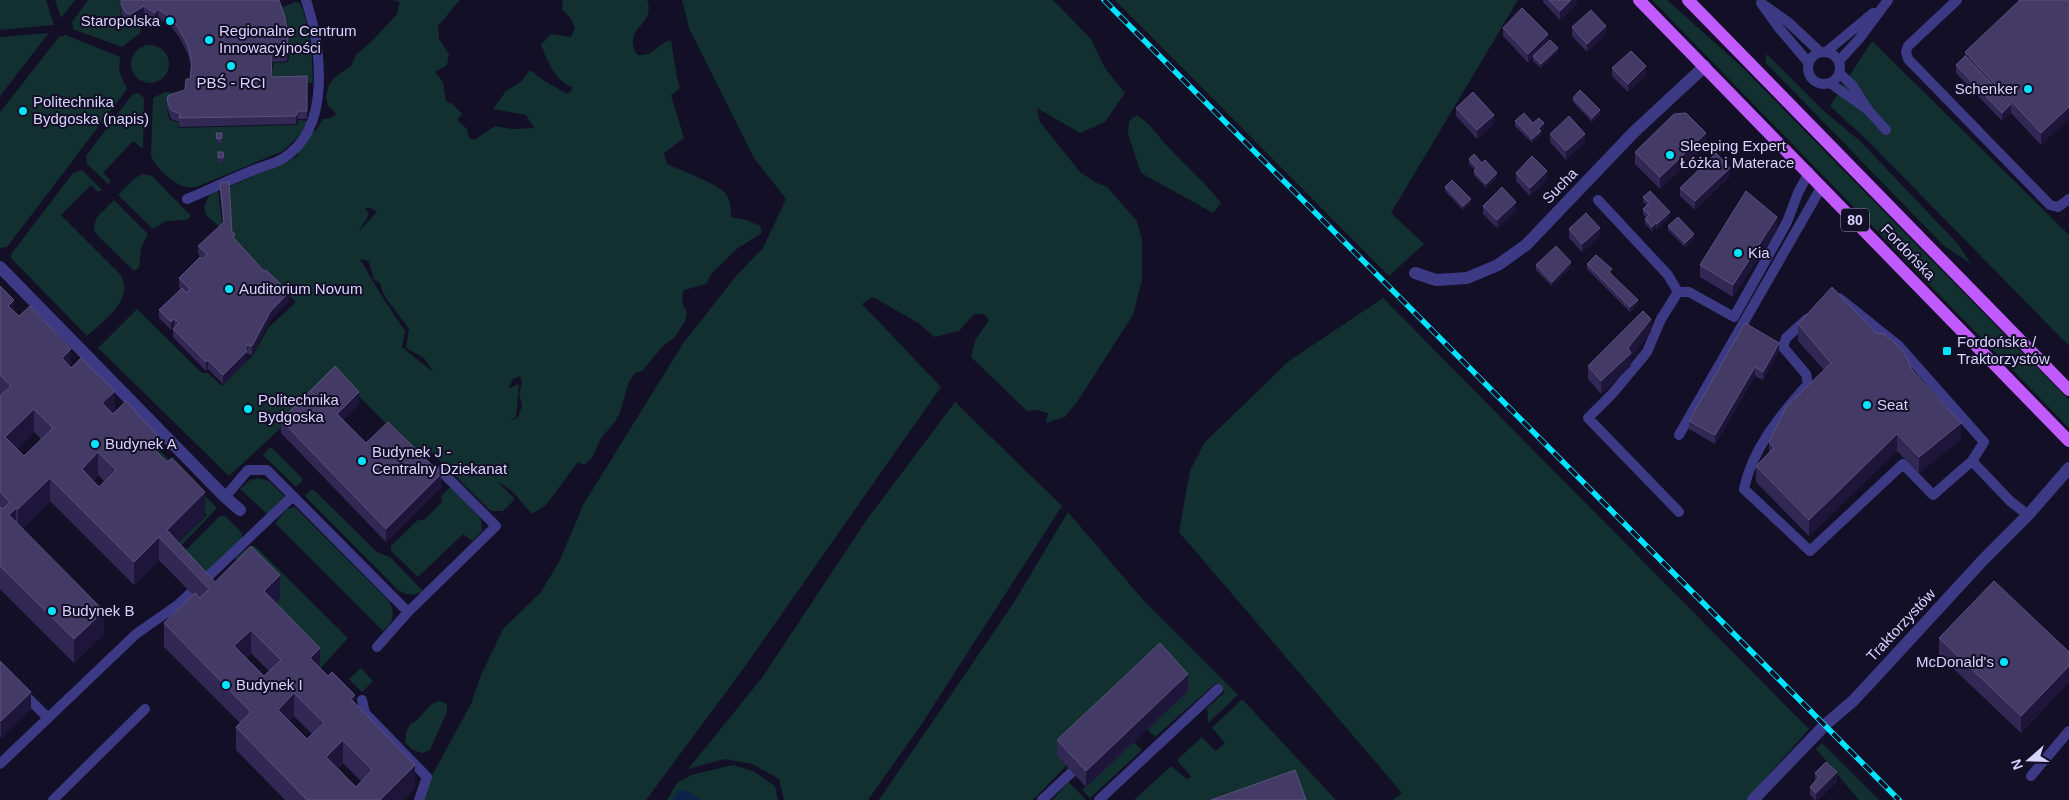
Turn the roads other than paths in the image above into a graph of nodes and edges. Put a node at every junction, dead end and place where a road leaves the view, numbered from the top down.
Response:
1 (306, 0) edge
2 (1639, 0) edge
3 (1688, 0) edge
4 (1956, 0) edge
5 (1887, 1) edge
6 (1759, 2) edge
7 (1823, 52) junction
8 (1839, 61) junction
9 (1808, 62) junction
10 (1705, 66) junction
11 (1839, 73) junction
12 (1830, 82) junction
13 (1868, 110) junction
14 (1886, 130) dead end
15 (1809, 172) junction
16 (1822, 186) junction
17 (2069, 199) edge
18 (187, 200) dead end
19 (1598, 200) dead end
20 (0, 267) edge
21 (1415, 273) dead end
22 (1678, 292) junction
23 (1826, 301) edge
24 (1813, 314) edge
25 (2069, 390) edge
26 (1679, 435) dead end
27 (2069, 441) edge
28 (1972, 461) junction
29 (2069, 468) edge
30 (441, 471) edge
31 (293, 496) junction
32 (225, 497) junction
33 (240, 510) dead end
34 (1679, 512) dead end
35 (2028, 515) junction
36 (408, 612) junction
37 (377, 647) dead end
38 (14, 684) edge
39 (1218, 689) dead end
40 (362, 700) dead end
41 (145, 709) dead end
42 (48, 718) junction
43 (2069, 731) edge
44 (0, 764) edge
45 (1072, 772) edge
46 (2031, 776) dead end
47 (53, 800) edge
48 (419, 800) edge
49 (1042, 800) edge
50 (1099, 800) edge
51 (1753, 800) edge

1 - 18 lane
2 - 10 main road, Fordońska / 80
3 - 25 main road, Fordońska / 80
4 - 17 lane
5 - 7 lane
5 - 8 lane
6 - 7 lane
6 - 9 lane
7 - 8 lane
7 - 9 lane
8 - 11 lane
9 - 12 lane
10 - 15 main road, Fordońska / 80
10 - 21 street, Sucha
11 - 12 lane
11 - 13 lane
12 - 13 lane
13 - 14 lane
15 - 16 main road, Fordońska / 80
15 - 22 lane
16 - 26 lane
16 - 27 main road, Fordońska / 80
19 - 22 lane
20 - 32 street
22 - 34 lane
23 - 28 lane
24 - 28 lane
28 - 35 lane
29 - 35 street, Traktorzystów
30 - 36 lane
31 - 32 lane
31 - 36 lane
31 - 42 lane
32 - 33 street
35 - 51 street, Traktorzystów
36 - 37 lane
38 - 42 lane
39 - 50 lane
40 - 48 lane
41 - 47 lane
42 - 44 lane
43 - 46 lane
45 - 49 lane

